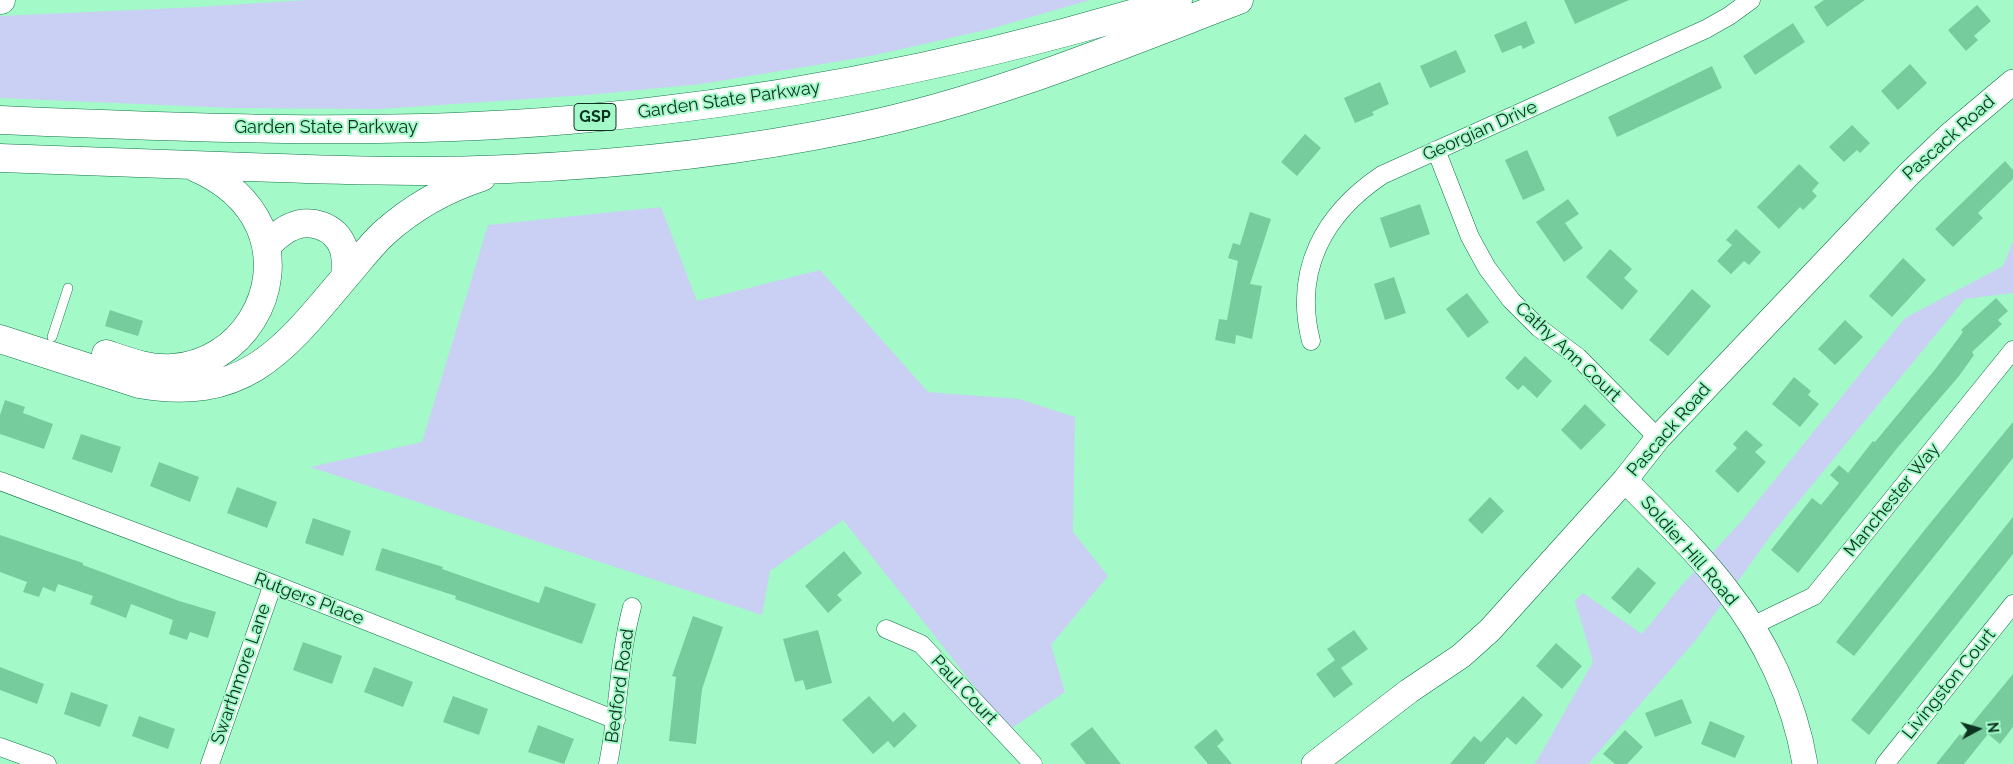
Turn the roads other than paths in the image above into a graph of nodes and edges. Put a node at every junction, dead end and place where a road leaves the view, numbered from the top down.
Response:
1 (1178, 0) edge
2 (1240, 0) edge
3 (1751, 0) edge
4 (2013, 82) edge
5 (0, 120) edge
6 (1436, 150) junction
7 (0, 158) edge
8 (188, 164) junction
9 (506, 169) junction
10 (266, 246) junction
11 (345, 278) junction
12 (68, 288) dead end
13 (0, 320) edge
14 (52, 337) junction
15 (0, 339) edge
16 (1311, 341) dead end
17 (2013, 350) edge
18 (1658, 438) junction
19 (1625, 480) junction
20 (0, 481) edge
21 (273, 584) junction
22 (2013, 604) edge
23 (632, 607) dead end
24 (1752, 626) junction
25 (886, 629) dead end
26 (616, 720) junction
27 (0, 747) edge
28 (47, 764) edge
29 (210, 764) edge
30 (608, 764) edge
31 (1033, 764) edge
32 (1314, 764) edge
33 (1805, 764) edge
34 (1885, 764) edge

1 - 5 highway, Garden State Parkway / GSP
2 - 9 highway
3 - 6 street, Georgian Drive
4 - 18 street, Pascack Road
6 - 16 street, Georgian Drive
6 - 18 street, Cathy Ann Court
7 - 8 highway
8 - 9 highway
8 - 10 highway
9 - 11 highway
10 - 11 highway
10 - 14 highway
11 - 15 highway
12 - 14 lane
13 - 14 highway
17 - 24 street, Manchester Way
18 - 19 street, Pascack Road
19 - 24 street, Soldier Hill Road
19 - 32 street, Pascack Road
20 - 21 street, Rutgers Place
21 - 26 street, Rutgers Place
21 - 29 street, Swarthmore Lane
22 - 34 street, Livingston Court
23 - 26 street, Bedford Road
24 - 33 street, Soldier Hill Road
25 - 31 street, Paul Court
26 - 30 street, Bedford Road
27 - 28 street

